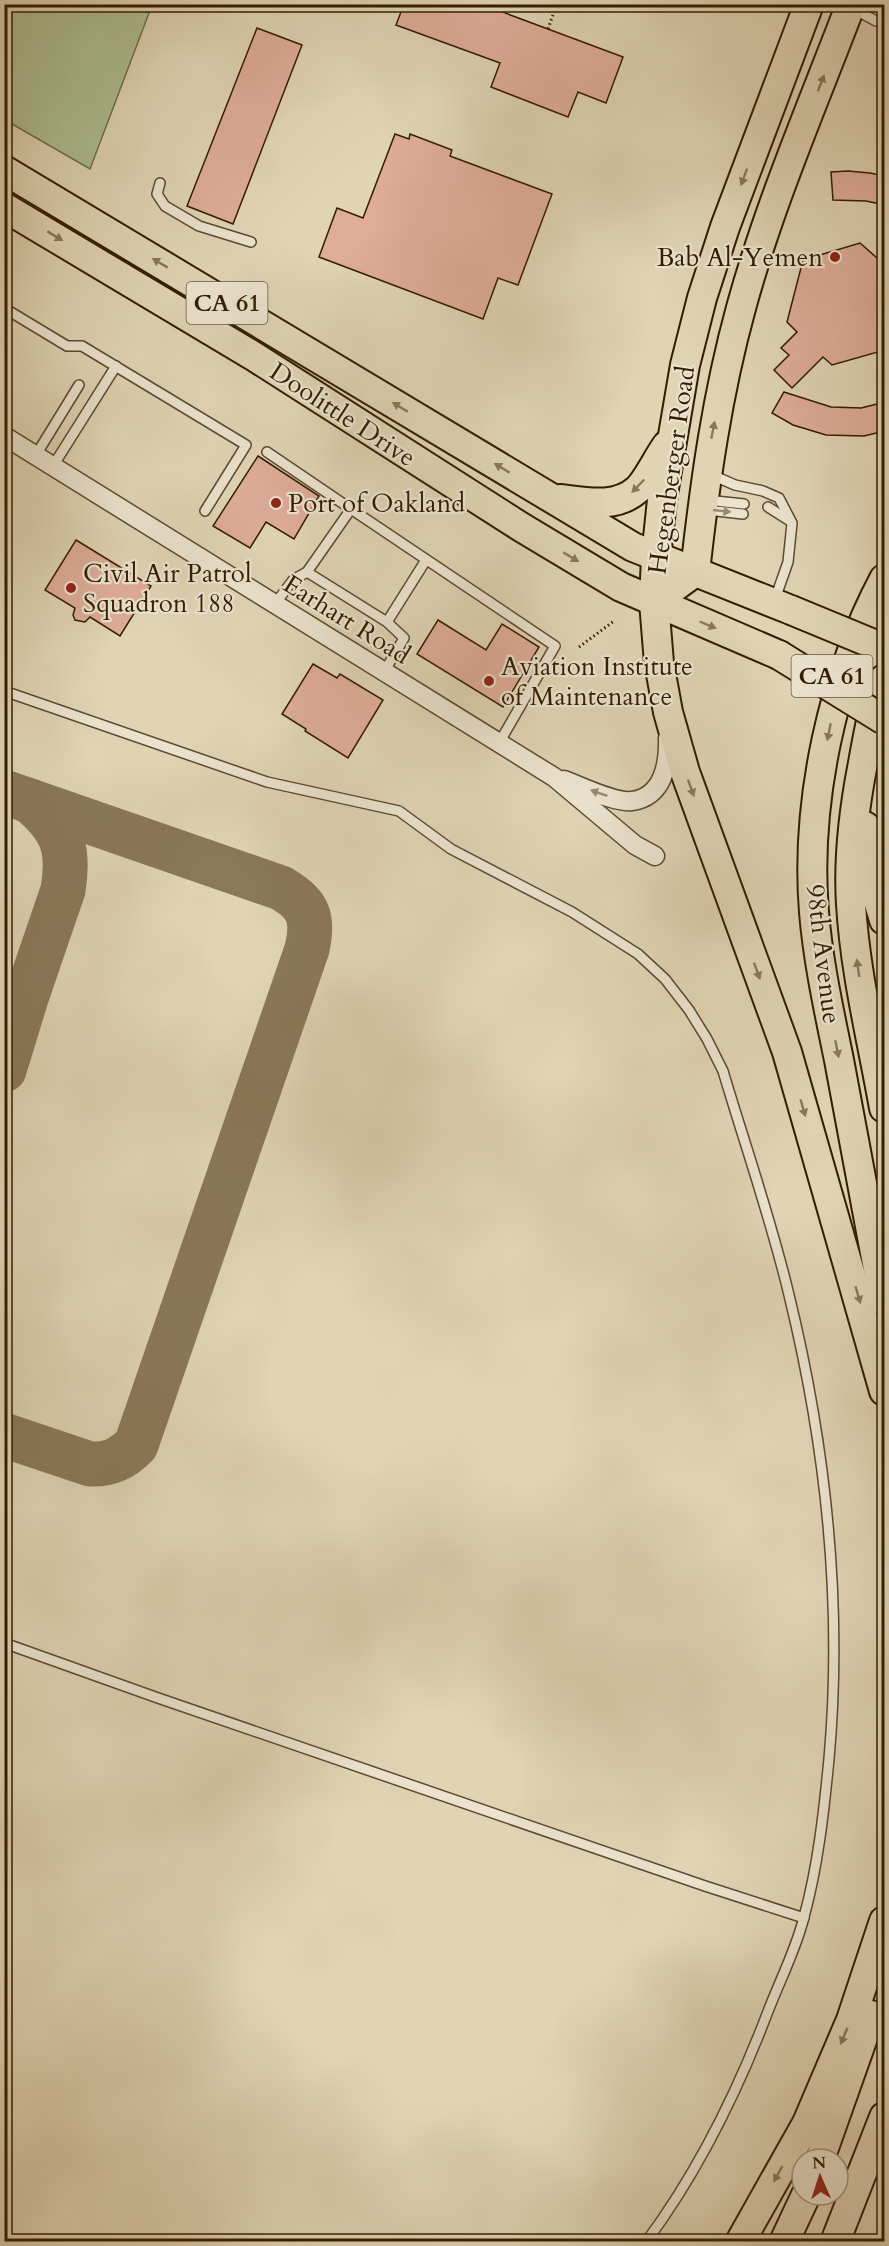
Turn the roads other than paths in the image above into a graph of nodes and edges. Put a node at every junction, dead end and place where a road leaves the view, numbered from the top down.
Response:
1 (809, 4) edge
2 (851, 6) edge
3 (885, 21) edge
4 (764, 122) junction
5 (800, 137) junction
6 (4, 170) edge
7 (160, 183) dead end
8 (4, 207) edge
9 (251, 243) dead end
10 (4, 308) edge
11 (116, 366) junction
12 (79, 386) dead end
13 (671, 438) junction
14 (8, 442) edge
15 (267, 452) dead end
16 (36, 455) junction
17 (53, 466) junction
18 (704, 494) junction
19 (552, 498) junction
20 (351, 509) junction
21 (743, 509) dead end
22 (205, 512) dead end
23 (768, 512) dead end
24 (792, 523) junction
25 (656, 557) junction
26 (426, 560) junction
27 (307, 572) junction
28 (695, 572) junction
29 (885, 579) edge
30 (654, 602) junction
31 (275, 604) junction
32 (783, 607) junction
33 (387, 622) junction
34 (885, 649) edge
35 (779, 654) junction
36 (384, 672) junction
37 (885, 679) edge
38 (4, 691) edge
39 (885, 698) edge
40 (668, 712) junction
41 (885, 720) edge
42 (499, 743) junction
43 (554, 777) junction
44 (858, 786) junction
45 (655, 856) dead end
46 (885, 920) edge
47 (885, 1108) edge
48 (885, 1300) edge
49 (885, 1391) edge
50 (4, 1643) edge
51 (804, 1918) junction
52 (885, 1921) edge
53 (885, 1960) edge
54 (885, 2117) edge
55 (824, 2147) edge
56 (800, 2207) edge
57 (646, 2241) edge
58 (740, 2241) edge
59 (784, 2241) edge
60 (835, 2241) edge

1 - 4 main road, Hegenberger Road
2 - 3 lane
5 -> 2 main road, Hegenberger Road
4 - 5 main road
4 -> 13 main road, Hegenberger Road
18 -> 5 main road, Hegenberger Road
19 -> 6 main road, Doolittle Drive / CA 61
7 - 9 lane
8 -> 30 main road, Doolittle Drive / CA 61
10 - 11 lane
11 - 17 lane
11 - 22 lane
12 - 16 lane
13 -> 19 main road
13 - 25 main road, Hegenberger Road
14 - 16 street, Earhart Road
15 - 20 lane
16 - 17 street, Earhart Road
17 - 31 street, Earhart Road
18 -> 21 lane
18 - 24 lane
18 - 28 main road, Hegenberger Road
19 - 25 main road, Doolittle Drive / CA 61
20 - 26 lane
20 - 27 lane
23 - 24 lane
24 - 32 lane
25 - 28 main road, Doolittle Drive / CA 61
25 - 30 main road, Hegenberger Road
26 - 33 lane
26 - 42 lane
27 - 31 lane
27 - 33 lane
28 - 30 main road, Hegenberger Road
28 - 32 main road, Doolittle Drive / CA 61
29 -> 48 main road, 98th Avenue
30 -> 35 main road, Doolittle Drive / CA 61
30 - 40 main road
31 - 36 street, Earhart Road
32 - 34 main road, Doolittle Drive / CA 61, bridge
33 - 36 lane
35 - 39 main road, Doolittle Drive / CA 61, bridge
35 - 41 main road, bridge
36 - 42 street, Earhart Road
37 - 44 main road, 98th Avenue
38 - 51 lane
40 -> 43 street
40 -> 49 main road
42 - 43 street, Earhart Road
43 - 45 street, Earhart Road
44 - 46 main road
47 -> 44 main road, 98th Avenue
50 - 51 lane
51 - 57 lane
52 -> 58 main road
53 - 55 main road
54 - 60 main road
56 - 59 main road

